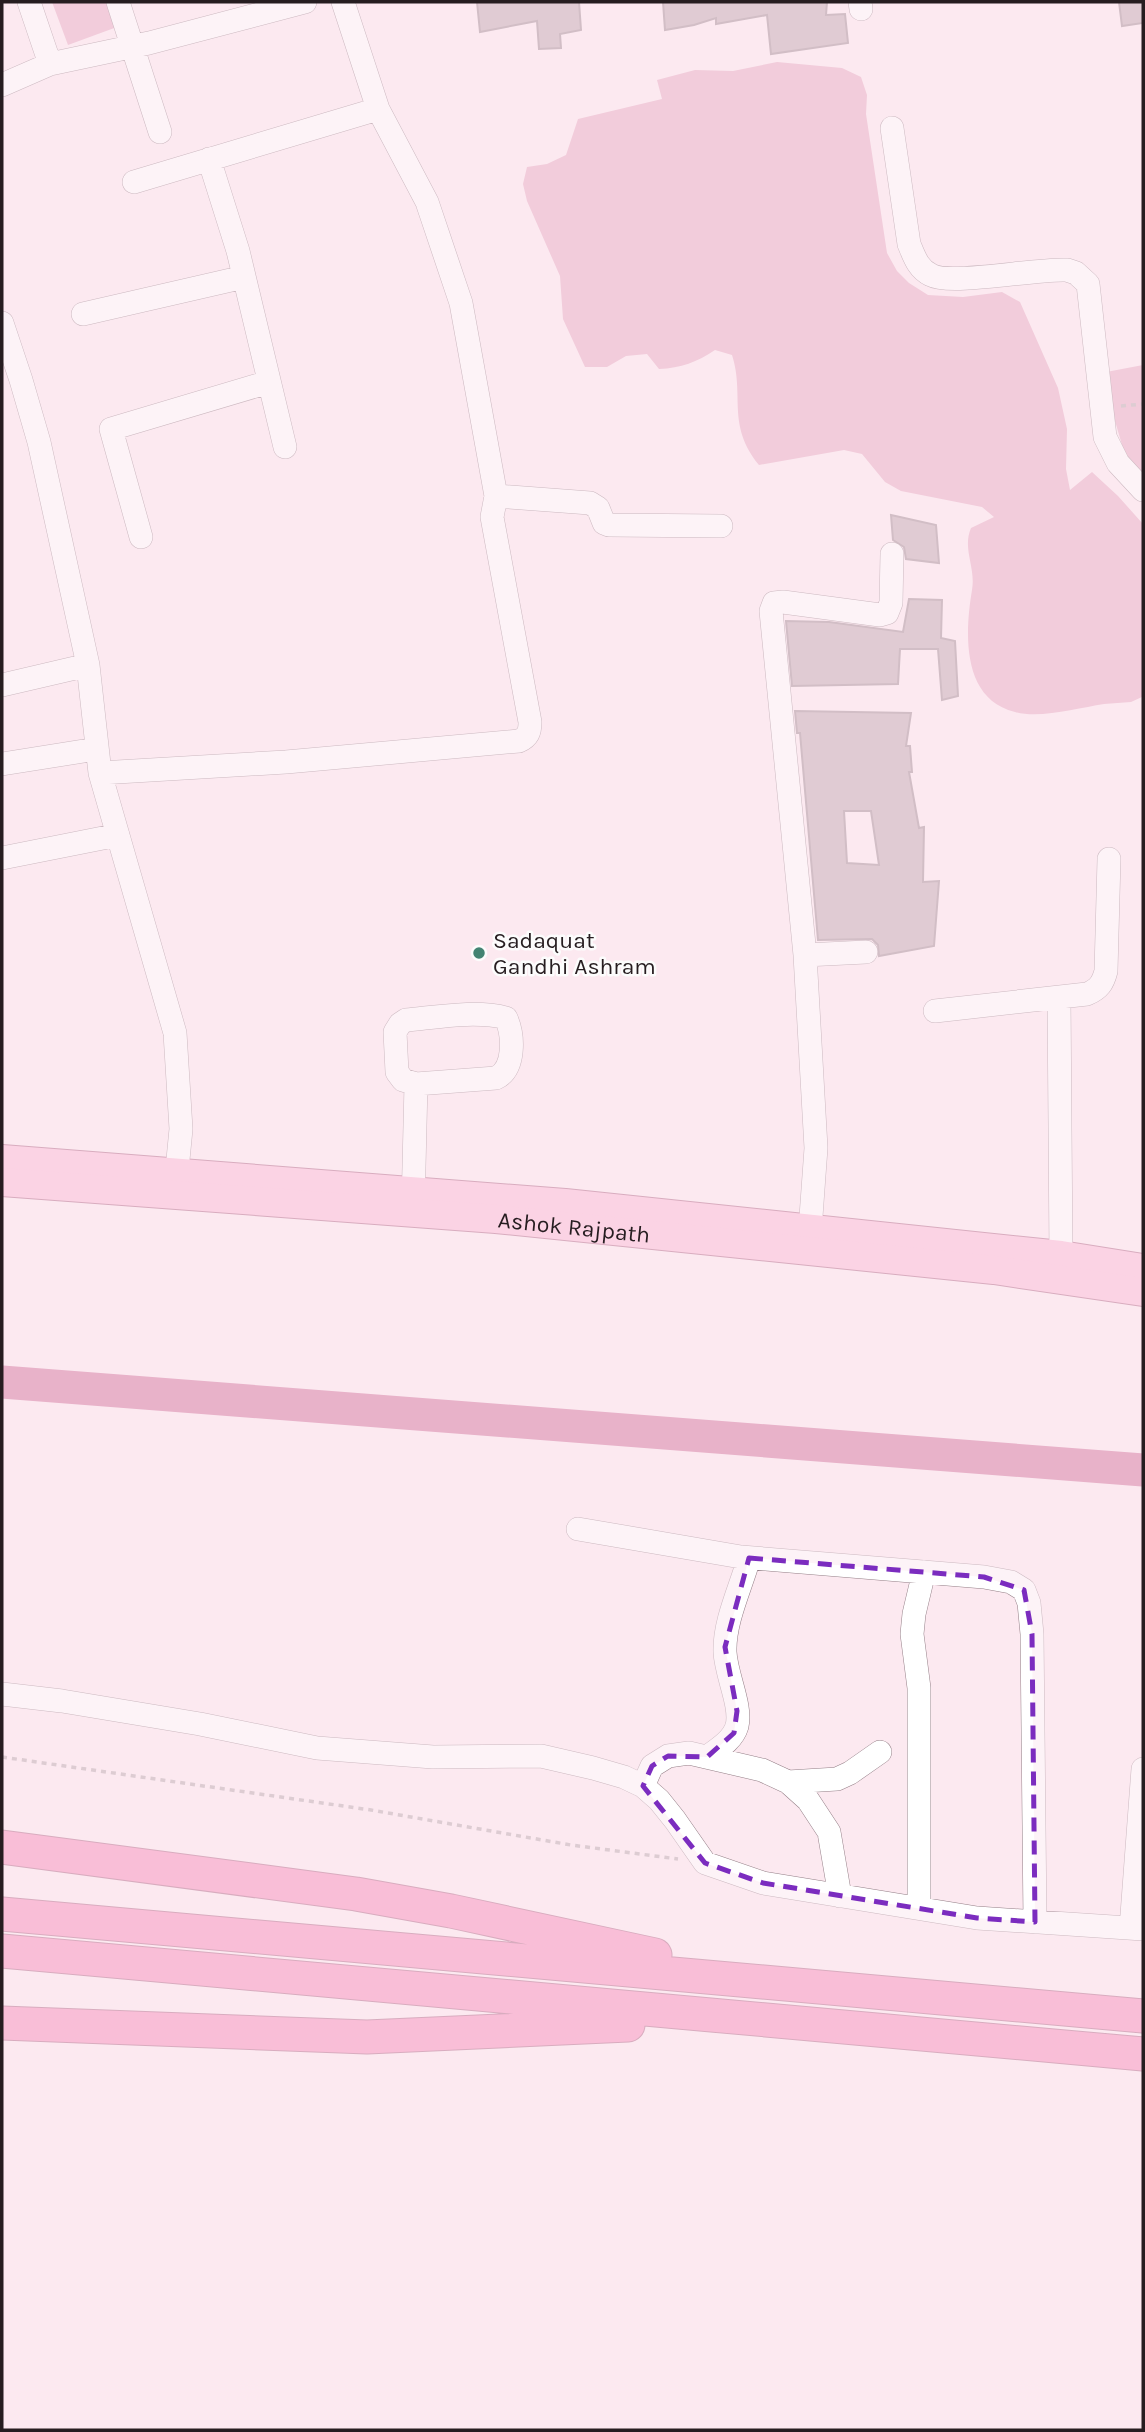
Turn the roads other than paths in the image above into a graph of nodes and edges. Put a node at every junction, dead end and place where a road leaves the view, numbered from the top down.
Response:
1 (29, 2) edge
2 (118, 2) edge
3 (305, 2) edge
4 (342, 2) edge
5 (134, 47) junction
6 (50, 64) junction
7 (2, 85) edge
8 (378, 109) junction
9 (892, 128) dead end
10 (160, 132) dead end
11 (209, 159) junction
12 (134, 182) dead end
13 (244, 277) junction
14 (83, 314) dead end
15 (2, 323) edge
16 (269, 382) junction
17 (285, 447) dead end
18 (1143, 490) edge
19 (495, 496) junction
20 (721, 526) dead end
21 (141, 537) dead end
22 (892, 554) dead end
23 (88, 665) junction
24 (2, 685) edge
25 (96, 749) junction
26 (2, 764) edge
27 (100, 774) junction
28 (118, 835) junction
29 (2, 858) edge
30 (1109, 859) dead end
31 (866, 952) dead end
32 (805, 956) junction
33 (1059, 997) junction
34 (935, 1011) dead end
35 (416, 1084) junction
36 (2, 1159) edge
37 (2, 1182) edge
38 (175, 1184) junction
39 (413, 1202) junction
40 (810, 1240) junction
41 (1058, 1267) junction
42 (1143, 1268) edge
43 (1143, 1292) edge
44 (578, 1530) dead end
45 (750, 1558) junction
46 (924, 1572) junction
47 (2, 1694) edge
48 (880, 1752) dead end
49 (707, 1757) junction
50 (1143, 1769) edge
51 (788, 1782) junction
52 (643, 1786) junction
53 (2, 1847) edge
54 (840, 1896) junction
55 (919, 1907) junction
56 (2, 1914) edge
57 (1035, 1922) junction
58 (1137, 1929) edge
59 (2, 1951) edge
60 (795, 1985) junction
61 (1143, 2016) edge
62 (749, 2019) junction
63 (2, 2023) edge
64 (1143, 2054) edge

1 - 6 street
2 - 5 street
3 - 5 street
4 - 8 street
5 - 6 street
5 - 10 street
6 - 7 street
8 - 11 street
8 - 19 street
9 - 18 street
11 - 12 street
11 - 13 street
13 - 14 street
13 - 16 street
15 - 23 street
16 - 17 street
16 - 21 street
19 - 20 street
19 - 27 street
22 - 32 street
23 - 24 street
23 - 25 street
25 - 26 street
25 - 27 street
27 - 28 street
28 - 29 street
28 - 38 street
30 - 33 street
31 - 32 street
32 - 40 street
33 - 34 street
33 - 41 street
35 - 35 street
35 - 39 street
36 - 38 main road, Ashok Rajpath
37 - 38 main road, Ashok Rajpath
38 - 39 main road, Ashok Rajpath
39 - 40 main road, Ashok Rajpath
40 - 41 main road, Ashok Rajpath
41 - 42 main road, Ashok Rajpath
41 - 43 main road, Ashok Rajpath
44 - 45 street
45 - 46 street
45 - 49 street
46 - 55 street
46 - 57 street
47 - 52 street
48 - 51 street
49 - 51 street
49 - 52 street
50 - 58 street
51 - 54 street
52 - 54 street
53 - 60 highway
54 - 55 street
55 - 57 street
56 - 60 highway
57 - 58 street
59 - 62 highway
60 - 61 highway
62 - 63 highway
62 - 64 highway

